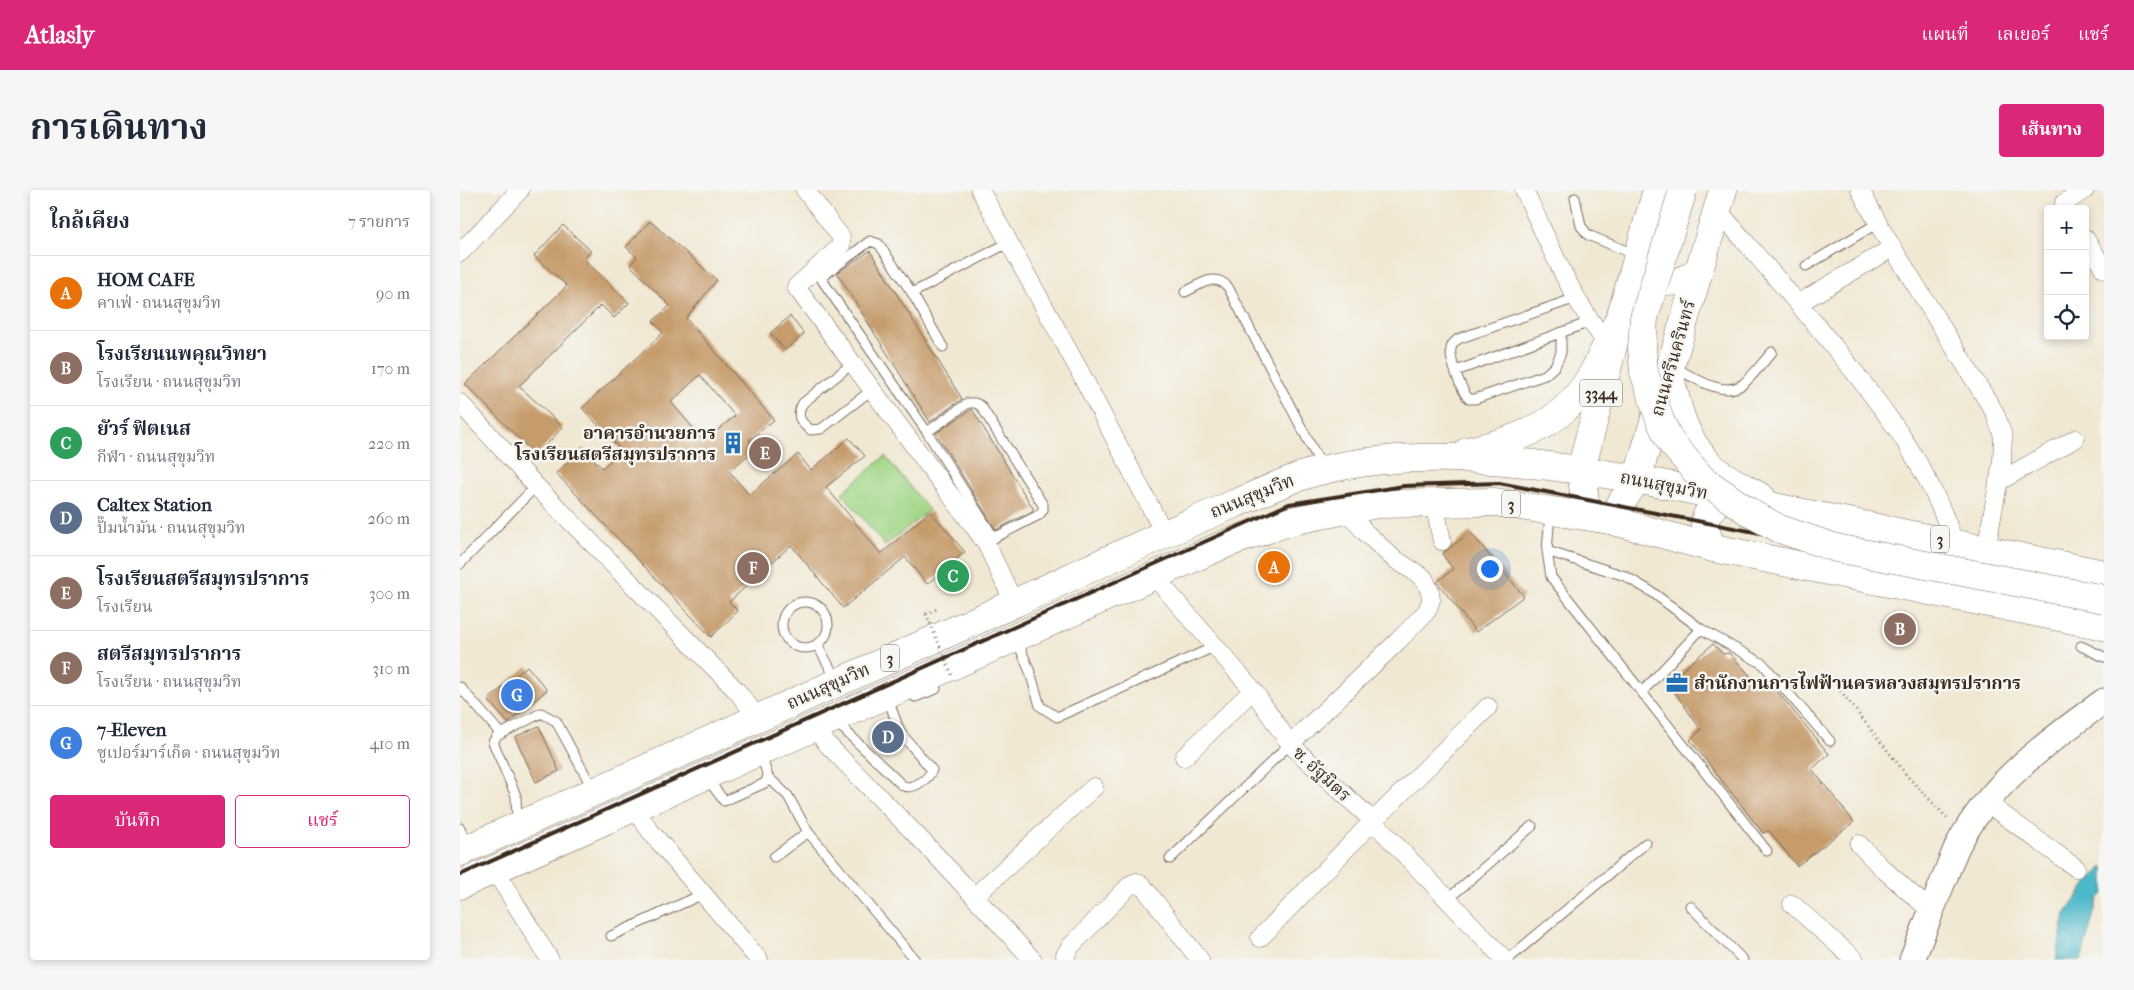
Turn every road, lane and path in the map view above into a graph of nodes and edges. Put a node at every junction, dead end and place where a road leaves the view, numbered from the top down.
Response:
1 (520, 190) edge
2 (805, 190) edge
3 (980, 190) edge
4 (1524, 190) edge
5 (1657, 190) edge
6 (1683, 190) edge
7 (1860, 190) edge
8 (2085, 190) edge
9 (1574, 198) dead end
10 (1720, 199) edge
11 (2063, 201) edge
12 (1878, 223) junction
13 (1008, 243) junction
14 (2089, 244) edge
15 (1892, 248) junction
16 (1639, 249) junction
17 (460, 253) edge
18 (1806, 266) dead end
19 (2103, 267) edge
20 (1698, 270) junction
21 (1185, 292) dead end
22 (912, 293) junction
23 (1576, 298) junction
24 (1799, 303) junction
25 (1621, 315) junction
26 (1590, 322) junction
27 (1561, 333) junction
28 (1607, 343) junction
29 (943, 347) dead end
30 (1772, 352) dead end
31 (853, 363) junction
32 (1670, 369) junction
33 (1456, 371) junction
34 (873, 389) junction
35 (460, 403) edge
36 (927, 432) junction
37 (2075, 439) dead end
38 (1442, 456) junction
39 (1323, 470) junction
40 (1581, 470) junction
41 (1637, 479) junction
42 (1998, 482) junction
43 (536, 486) junction
44 (1724, 497) junction
45 (1434, 503) junction
46 (1776, 507) junction
47 (1550, 509) junction
48 (1346, 510) junction
49 (1598, 518) junction
50 (1164, 533) junction
51 (990, 540) junction
52 (1442, 541) dead end
53 (1954, 542) junction
54 (1713, 548) junction
55 (1986, 550) junction
56 (1547, 551) junction
57 (460, 564) edge
58 (2104, 574) edge
59 (1154, 576) junction
60 (2104, 600) edge
61 (1014, 603) junction
62 (938, 609) dead end
63 (2104, 626) edge
64 (1701, 628) junction
65 (1016, 638) junction
66 (817, 644) junction
67 (2081, 646) dead end
68 (1214, 647) junction
69 (2104, 657) edge
70 (1828, 675) dead end
71 (953, 677) dead end
72 (838, 682) junction
73 (460, 687) edge
74 (936, 689) dead end
75 (1253, 690) junction
76 (1642, 692) junction
77 (896, 701) junction
78 (2104, 701) edge
79 (1488, 708) dead end
80 (758, 718) junction
81 (823, 723) junction
82 (501, 734) junction
83 (1830, 742) dead end
84 (1290, 744) junction
85 (760, 750) junction
86 (1184, 757) dead end
87 (705, 775) junction
88 (768, 777) junction
89 (1094, 787) dead end
90 (594, 792) junction
91 (1987, 803) junction
92 (633, 807) junction
93 (1373, 821) junction
94 (518, 826) junction
95 (1532, 826) dead end
96 (808, 832) junction
97 (1964, 835) junction
98 (463, 843) edge
99 (1646, 843) dead end
100 (1859, 844) dead end
101 (1767, 851) dead end
102 (774, 857) dead end
103 (1170, 859) dead end
104 (2076, 868) dead end
105 (494, 870) junction
106 (460, 885) edge
107 (703, 894) junction
108 (975, 896) junction
109 (1448, 899) junction
110 (1792, 904) dead end
111 (1690, 906) dead end
112 (1931, 910) junction
113 (611, 936) dead end
114 (1260, 938) dead end
115 (754, 954) edge
116 (550, 960) edge
117 (915, 960) edge
118 (1033, 960) edge
119 (1066, 960) edge
120 (1200, 960) edge
121 (1506, 960) edge
122 (1742, 960) edge
123 (1855, 960) edge
124 (1912, 960) edge

1 - 17 street
2 - 31 street
3 - 13 street
4 - 23 street
5 - 16 main road, 3344
6 - 60 main road, bridge
7 - 12 street
8 - 11 street
9 - 16 lane
10 - 20 main road, ถนนศรีนครินทร์
10 - 24 street
12 - 15 street
12 - 18 lane
13 - 22 lane
13 - 50 street
14 - 19 street
15 - 24 street
15 - 42 street
16 - 20 main road
16 - 25 main road, 3344
20 - 32 main road, ถนนศรีนครินทร์
21 - 39 lane
22 - 29 lane
22 - 36 lane
23 - 26 street
23 - 33 lane
24 - 53 street
25 - 28 main road
25 - 40 main road, 3344
26 - 27 lane
26 - 28 street
27 - 33 lane
27 - 33 lane
28 - 38 main road
30 - 32 lane
31 - 34 street
31 - 34 lane
32 - 41 main road, ถนนศรีนครินทร์
32 - 46 main road
34 - 51 street
35 - 43 street
36 - 51 lane
36 - 51 lane
37 - 42 street
38 - 39 main road, ถนนสุขุมวิท / 3
38 - 40 main road, ถนนสุขุมวิท / 3
38 - 45 main road
39 - 50 main road, ถนนสุขุมวิท / 3
40 - 41 main road, ถนนสุขุมวิท / 3
40 - 49 main road, 3344
41 - 44 main road, ถนนสุขุมวิท / 3
41 - 49 main road, ถนนศรีนครินทร์
42 - 55 street
43 - 57 lane
43 - 80 street
44 - 46 main road, ถนนสุขุมวิท / 3
44 - 54 main road
45 - 47 main road, ถนนสุขุมวิท / 3
45 - 48 main road, ถนนสุขุมวิท / 3
45 - 52 street
46 - 53 main road, ถนนสุขุมวิท / 3
47 - 49 main road, ถนนสุขุมวิท / 3
47 - 56 lane
48 - 59 main road, ถนนสุขุมวิท / 3
48 - 84 street
49 - 54 main road, ถนนสุขุมวิท / 3
50 - 61 main road, ถนนสุขุมวิท / 3
51 - 61 street
53 - 55 main road, ถนนสุขุมวิท / 3
54 - 63 main road, ถนนสุขุมวิท / 3
55 - 58 main road, ถนนสุขุมวิท / 3
56 - 64 lane
56 - 76 lane
59 - 65 main road, ถนนสุขุมวิท / 3
59 - 68 street, ซ. อัฐมิตร
61 - 72 main road, ถนนสุขุมวิท / 3
62 - 71 path, bridge
64 - 76 lane
64 - 83 lane
65 - 68 lane
65 - 77 main road, ถนนสุขุมวิท / 3
66 - 66 lane
66 - 72 lane
67 - 69 lane
68 - 75 street, ซ. อัฐมิตร
70 - 97 path
72 - 80 main road, ถนนสุขุมวิท / 3
73 - 82 lane
74 - 77 lane
75 - 84 street, ซ. อัฐมิตร
75 - 86 street
76 - 101 lane
77 - 81 main road, ถนนสุขุมวิท / 3
77 - 81 lane
78 - 91 street
79 - 93 street
80 - 90 main road, ถนนสุขุมวิท / 3
81 - 85 main road, ถนนสุขุมวิท / 3
81 - 108 street
82 - 90 lane
82 - 94 lane
84 - 93 street, ซ. อัฐมิตร
84 - 103 lane
85 - 87 main road, ถนนสุขุมวิท / 3
85 - 88 lane
87 - 88 lane
87 - 92 main road, ถนนสุขุมวิท / 3
88 - 96 lane
89 - 108 street
90 - 94 main road, ถนนสุขุมวิท / 3
91 - 97 street
91 - 104 street
92 - 105 main road, ถนนสุขุมวิท / 3
92 - 107 street
93 - 109 street, ซ. อัฐมิตร
93 - 114 street
94 - 98 main road, ถนนสุขุมวิท / 3
95 - 109 lane
96 - 102 lane
96 - 117 lane
97 - 112 street
99 - 121 lane
100 - 112 street
105 - 106 main road, ถนนสุขุมวิท / 3
105 - 116 street
107 - 113 lane
107 - 115 street
108 - 118 street
109 - 121 street, ซ. อัฐมิตร
110 - 123 street
111 - 122 lane
112 - 124 street
119 - 120 street

